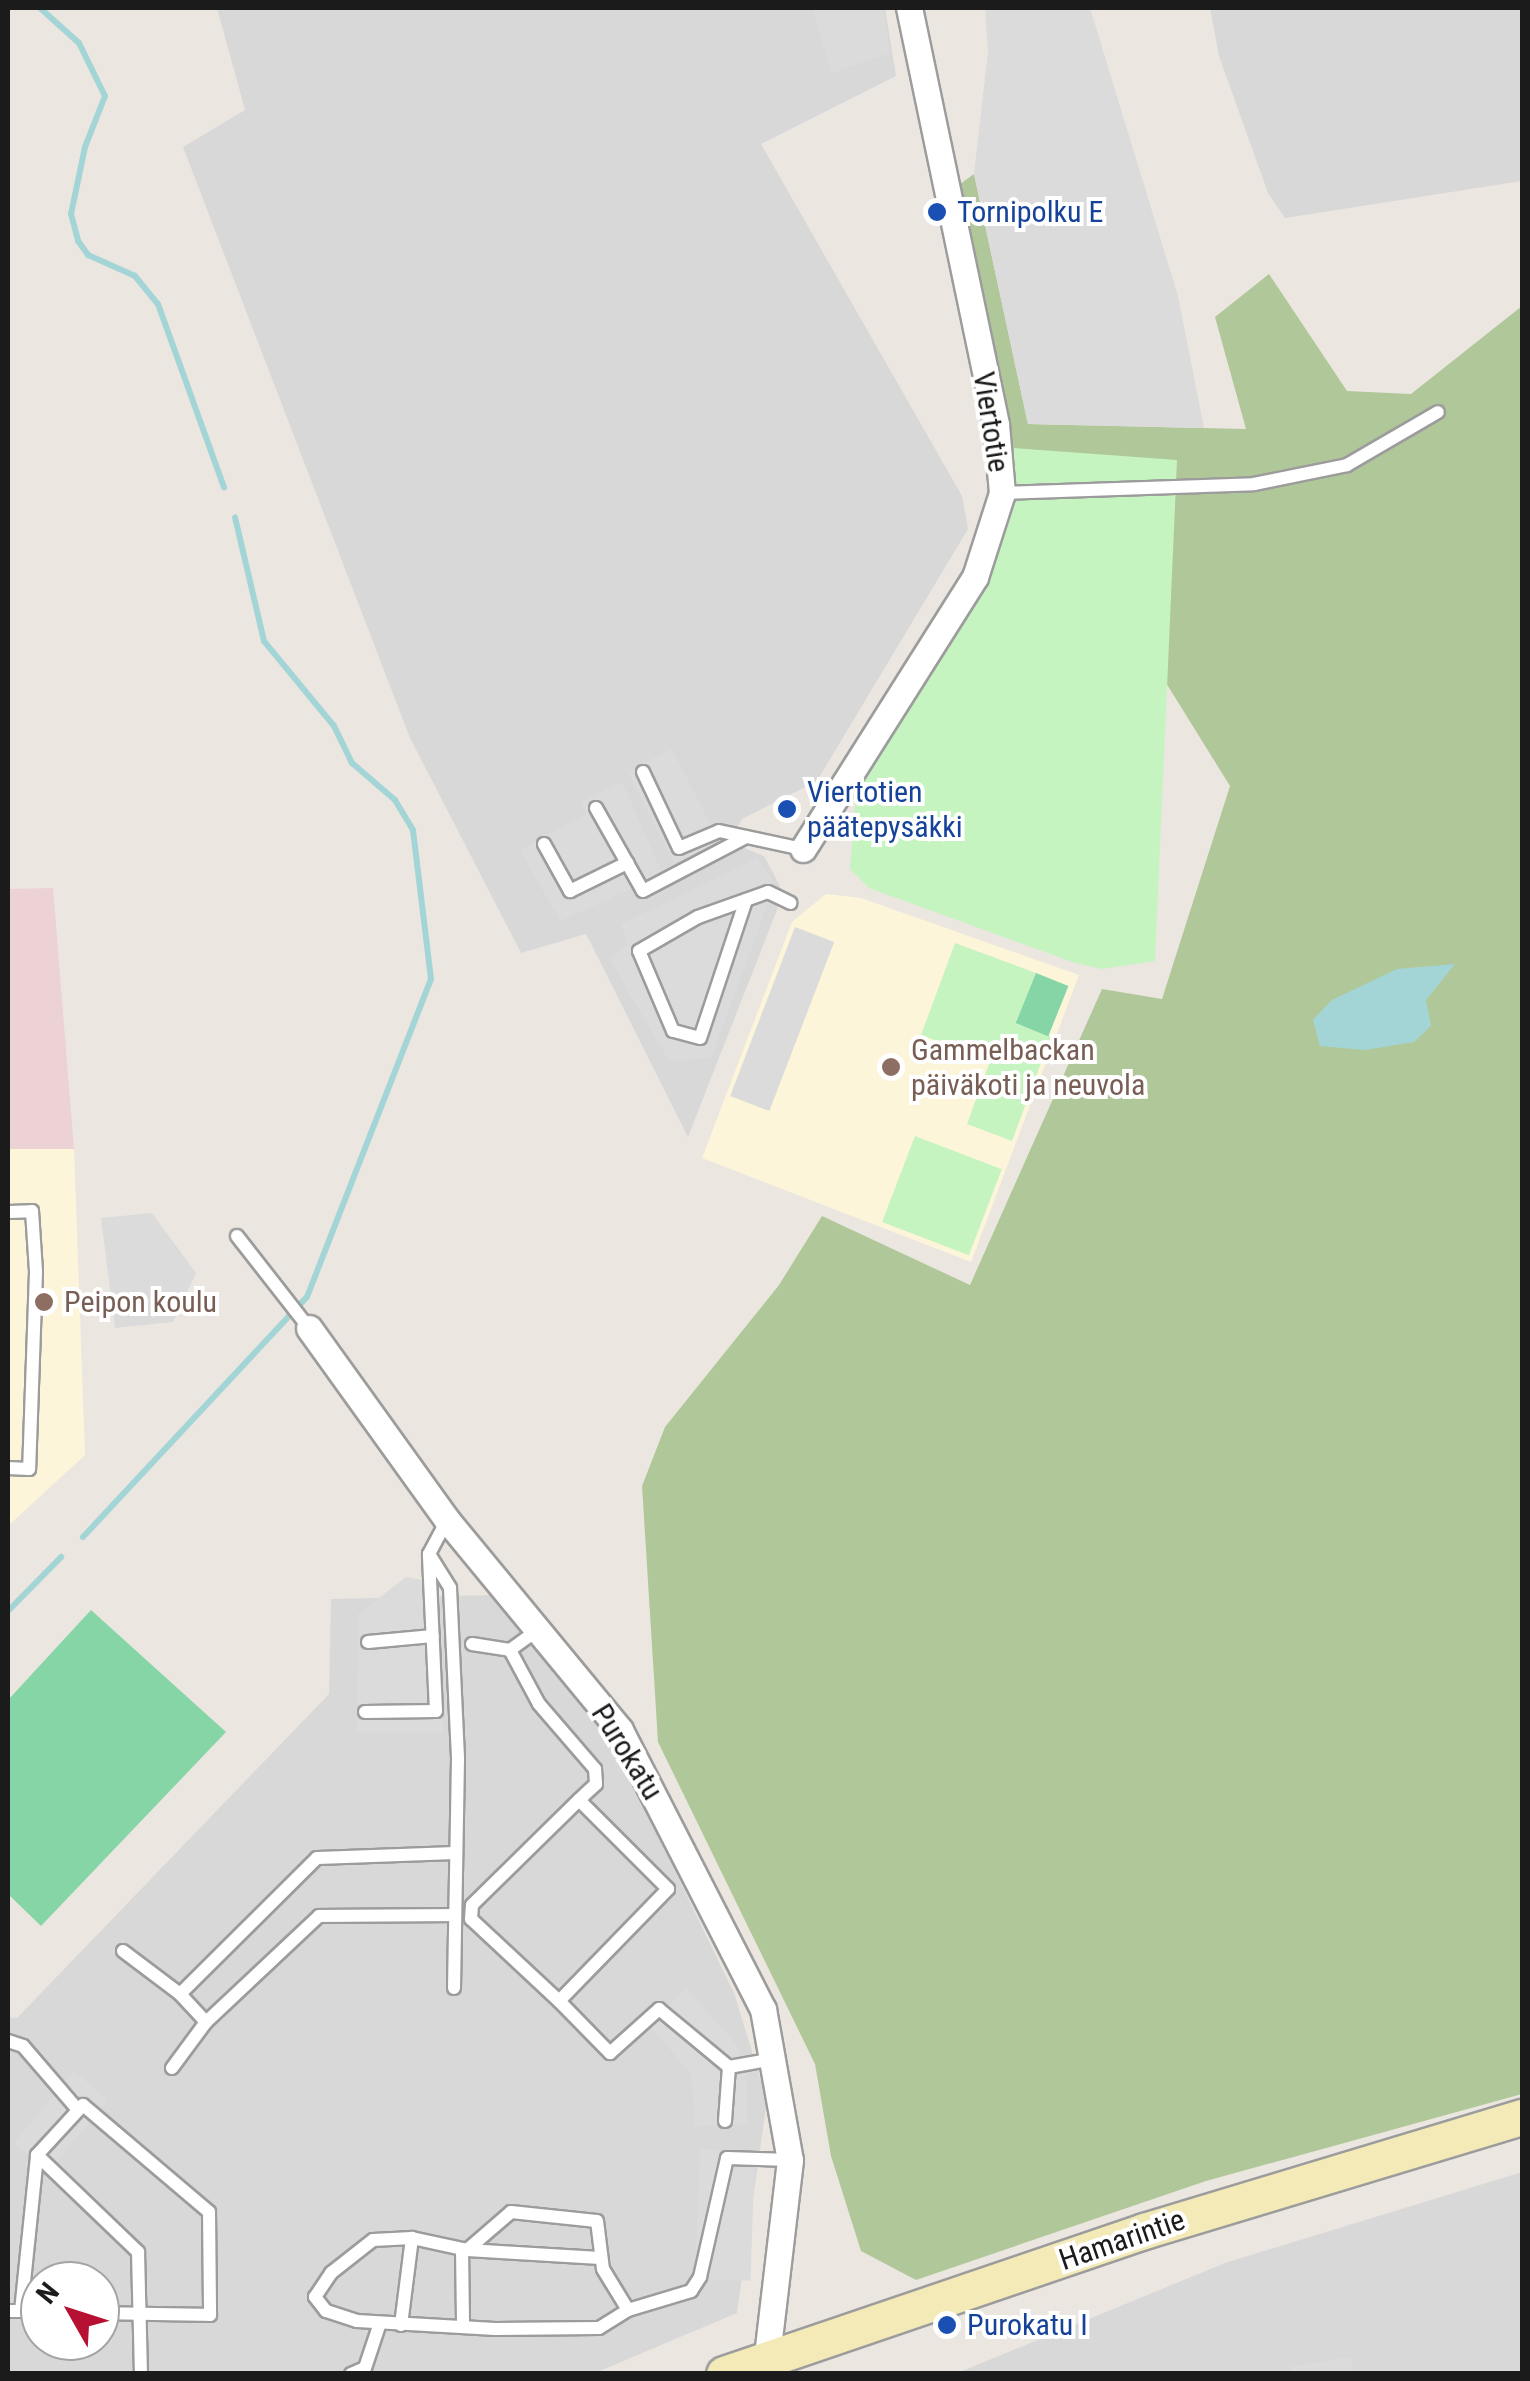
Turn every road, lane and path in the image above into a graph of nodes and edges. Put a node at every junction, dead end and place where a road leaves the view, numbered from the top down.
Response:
1 (909, 8) edge
2 (1438, 412) dead end
3 (1002, 493) junction
4 (642, 772) dead end
5 (596, 808) dead end
6 (746, 837) junction
7 (544, 844) dead end
8 (803, 849) joint
9 (627, 863) junction
10 (746, 900) junction
11 (791, 903) dead end
12 (8, 1212) edge
13 (237, 1236) dead end
14 (310, 1328) joint
15 (8, 1468) edge
16 (447, 1520) junction
17 (429, 1554) junction
18 (538, 1630) junction
19 (433, 1636) junction
20 (368, 1642) dead end
21 (472, 1644) dead end
22 (510, 1650) junction
23 (365, 1712) dead end
24 (579, 1800) junction
25 (456, 1853) junction
26 (455, 1915) junction
27 (122, 1950) dead end
28 (454, 1988) dead end
29 (180, 1994) junction
30 (558, 2001) junction
31 (206, 2022) junction
32 (8, 2041) edge
33 (776, 2059) junction
34 (728, 2067) junction
35 (172, 2068) dead end
36 (78, 2110) junction
37 (1522, 2117) edge
38 (725, 2121) dead end
39 (37, 2154) junction
40 (790, 2160) junction
41 (412, 2238) junction
42 (464, 2249) junction
43 (600, 2258) junction
44 (628, 2310) junction
45 (14, 2311) edge
46 (120, 2313) edge
47 (142, 2314) junction
48 (380, 2323) junction
49 (402, 2325) junction
50 (463, 2325) junction
51 (765, 2368) edge
52 (141, 2374) edge
53 (351, 2374) edge
54 (724, 2374) edge

1 - 3 street, Viertotie
2 - 3 lane
3 - 8 street, Viertotie
4 - 6 lane
5 - 9 lane
6 - 8 lane
6 - 9 lane
7 - 9 lane
10 - 10 lane
10 - 11 lane
12 - 15 lane
13 - 14 lane, Purokatu
14 - 16 street, Purokatu
16 - 17 lane
16 - 18 street, Purokatu
17 - 19 lane
17 - 25 lane
18 - 22 lane
18 - 33 street, Purokatu
19 - 20 lane
19 - 23 lane
21 - 22 lane
22 - 24 lane
24 - 30 lane
24 - 30 lane
25 - 26 lane
25 - 29 lane
26 - 28 lane
26 - 31 lane
27 - 29 lane
29 - 31 lane
30 - 34 lane
31 - 35 lane
32 - 36 lane
33 - 34 lane
33 - 40 street, Purokatu
34 - 38 lane
36 - 39 lane
36 - 47 lane
37 - 51 street, Hamarintie
39 - 45 lane
39 - 47 lane
40 - 44 lane
40 - 51 street, Purokatu
41 - 42 lane
41 - 48 lane
41 - 49 lane
42 - 43 lane
42 - 43 lane
42 - 50 lane
43 - 44 lane
44 - 50 lane
46 - 47 lane
47 - 52 lane
48 - 49 lane
48 - 53 lane
49 - 50 lane
51 - 54 street, Hamarintie

